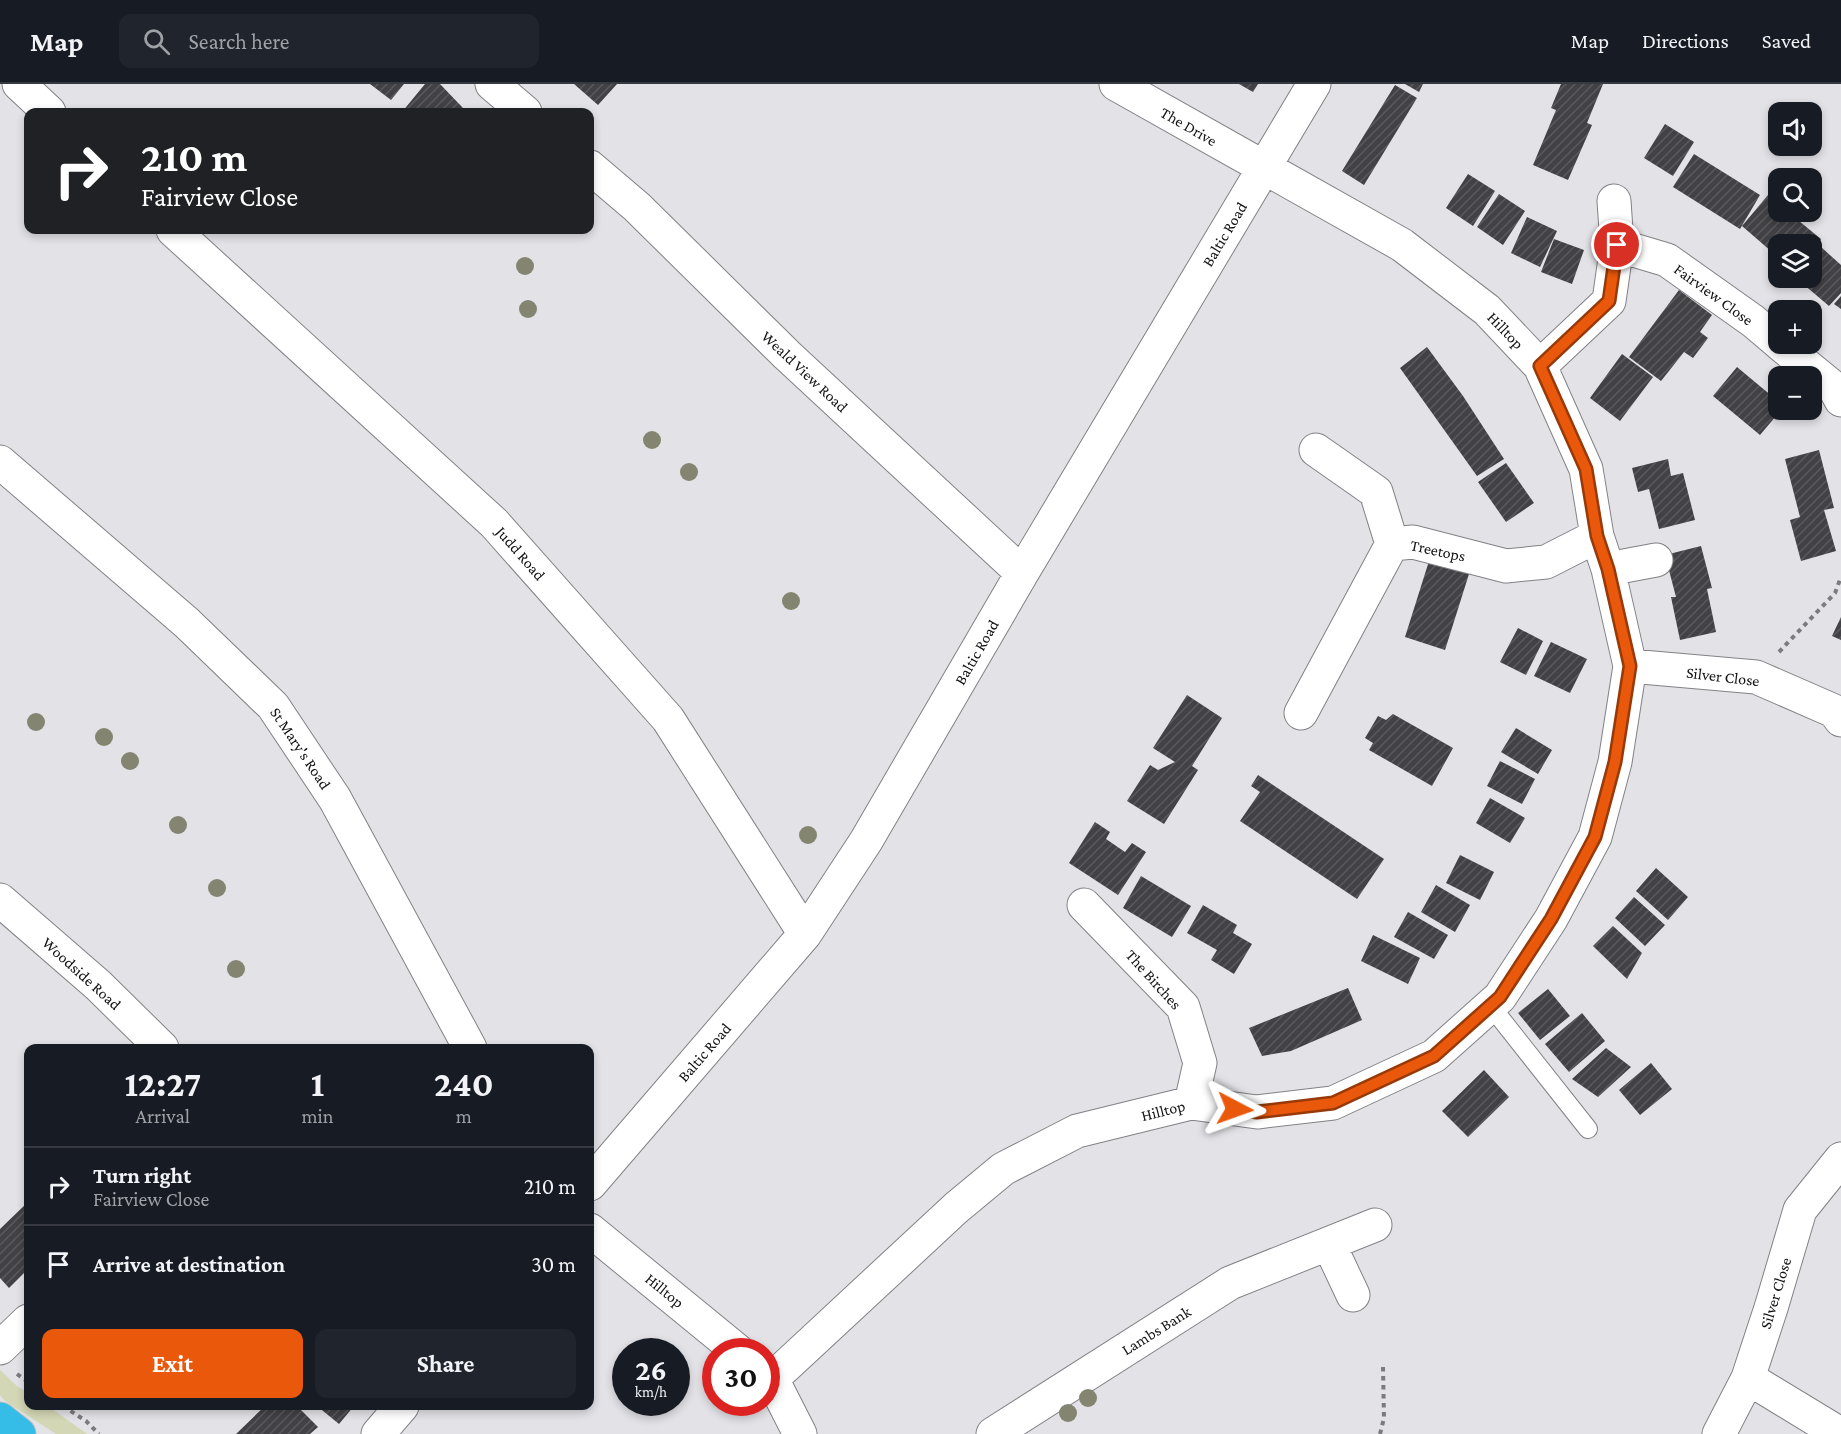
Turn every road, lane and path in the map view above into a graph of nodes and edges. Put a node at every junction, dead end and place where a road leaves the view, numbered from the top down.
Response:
1 (19, 84) edge
2 (492, 84) edge
3 (1116, 84) edge
4 (1314, 84) edge
5 (45, 108) edge
6 (520, 108) edge
7 (1263, 168) junction
8 (594, 170) edge
9 (1614, 201) dead end
10 (176, 234) edge
11 (1617, 245) junction
12 (1768, 333) edge
13 (1793, 354) edge
14 (1540, 366) junction
15 (1841, 400) edge
16 (1316, 450) dead end
17 (0, 462) edge
18 (1597, 536) junction
19 (1392, 544) junction
20 (1656, 560) dead end
21 (1608, 569) junction
22 (1022, 573) junction
23 (1841, 577) edge
24 (1630, 666) junction
25 (1756, 676) junction
26 (1301, 713) dead end
27 (1841, 720) edge
28 (0, 900) edge
29 (1084, 905) dead end
30 (805, 934) junction
31 (1490, 1005) junction
32 (158, 1044) edge
33 (468, 1044) edge
34 (1191, 1103) junction
35 (1588, 1129) dead end
36 (1841, 1159) edge
37 (594, 1179) edge
38 (1376, 1226) dead end
39 (594, 1233) edge
40 (1329, 1244) junction
41 (1353, 1295) dead end
42 (24, 1325) edge
43 (722, 1338) edge
44 (0, 1348) edge
45 (780, 1367) edge
46 (1383, 1367) dead end
47 (1748, 1378) junction
48 (780, 1397) edge
49 (69, 1410) edge
50 (0, 1419) edge
51 (19, 1434) edge
52 (99, 1434) edge
53 (800, 1434) edge
54 (993, 1434) edge
55 (1380, 1434) edge
56 (1719, 1434) edge
57 (1840, 1434) edge

1 - 5 street
2 - 6 street
3 - 7 street, The Drive
4 - 7 street, Baltic Road
7 - 14 street, Hilltop
7 - 22 street, Baltic Road
8 - 22 street, Weald View Road
9 - 11 street
10 - 30 street, Judd Road
11 - 12 street, Fairview Close
11 - 14 street
13 - 15 street, Fairview Close
14 - 18 street, Hilltop
16 - 19 street
17 - 33 street, St Mary's Road
18 - 19 street, Treetops
18 - 21 street, Hilltop
19 - 26 street, Treetops
20 - 21 street
21 - 24 street, Hilltop
22 - 30 street, Baltic Road
23 - 25 path
24 - 25 street, Silver Close
24 - 31 street, Hilltop
25 - 27 street, Silver Close
28 - 32 street, Woodside Road
29 - 34 street, The Birches
30 - 37 street, Baltic Road
31 - 34 street, Hilltop
31 - 35 lane
34 - 45 street, Hilltop
36 - 47 street, Silver Close
38 - 40 street, Lambs Bank
39 - 43 street, Hilltop
40 - 41 street
40 - 54 street, Lambs Bank
42 - 44 street
46 - 55 path
47 - 56 street, Silver Close
47 - 57 street
48 - 53 street
49 - 52 path
50 - 51 highway

